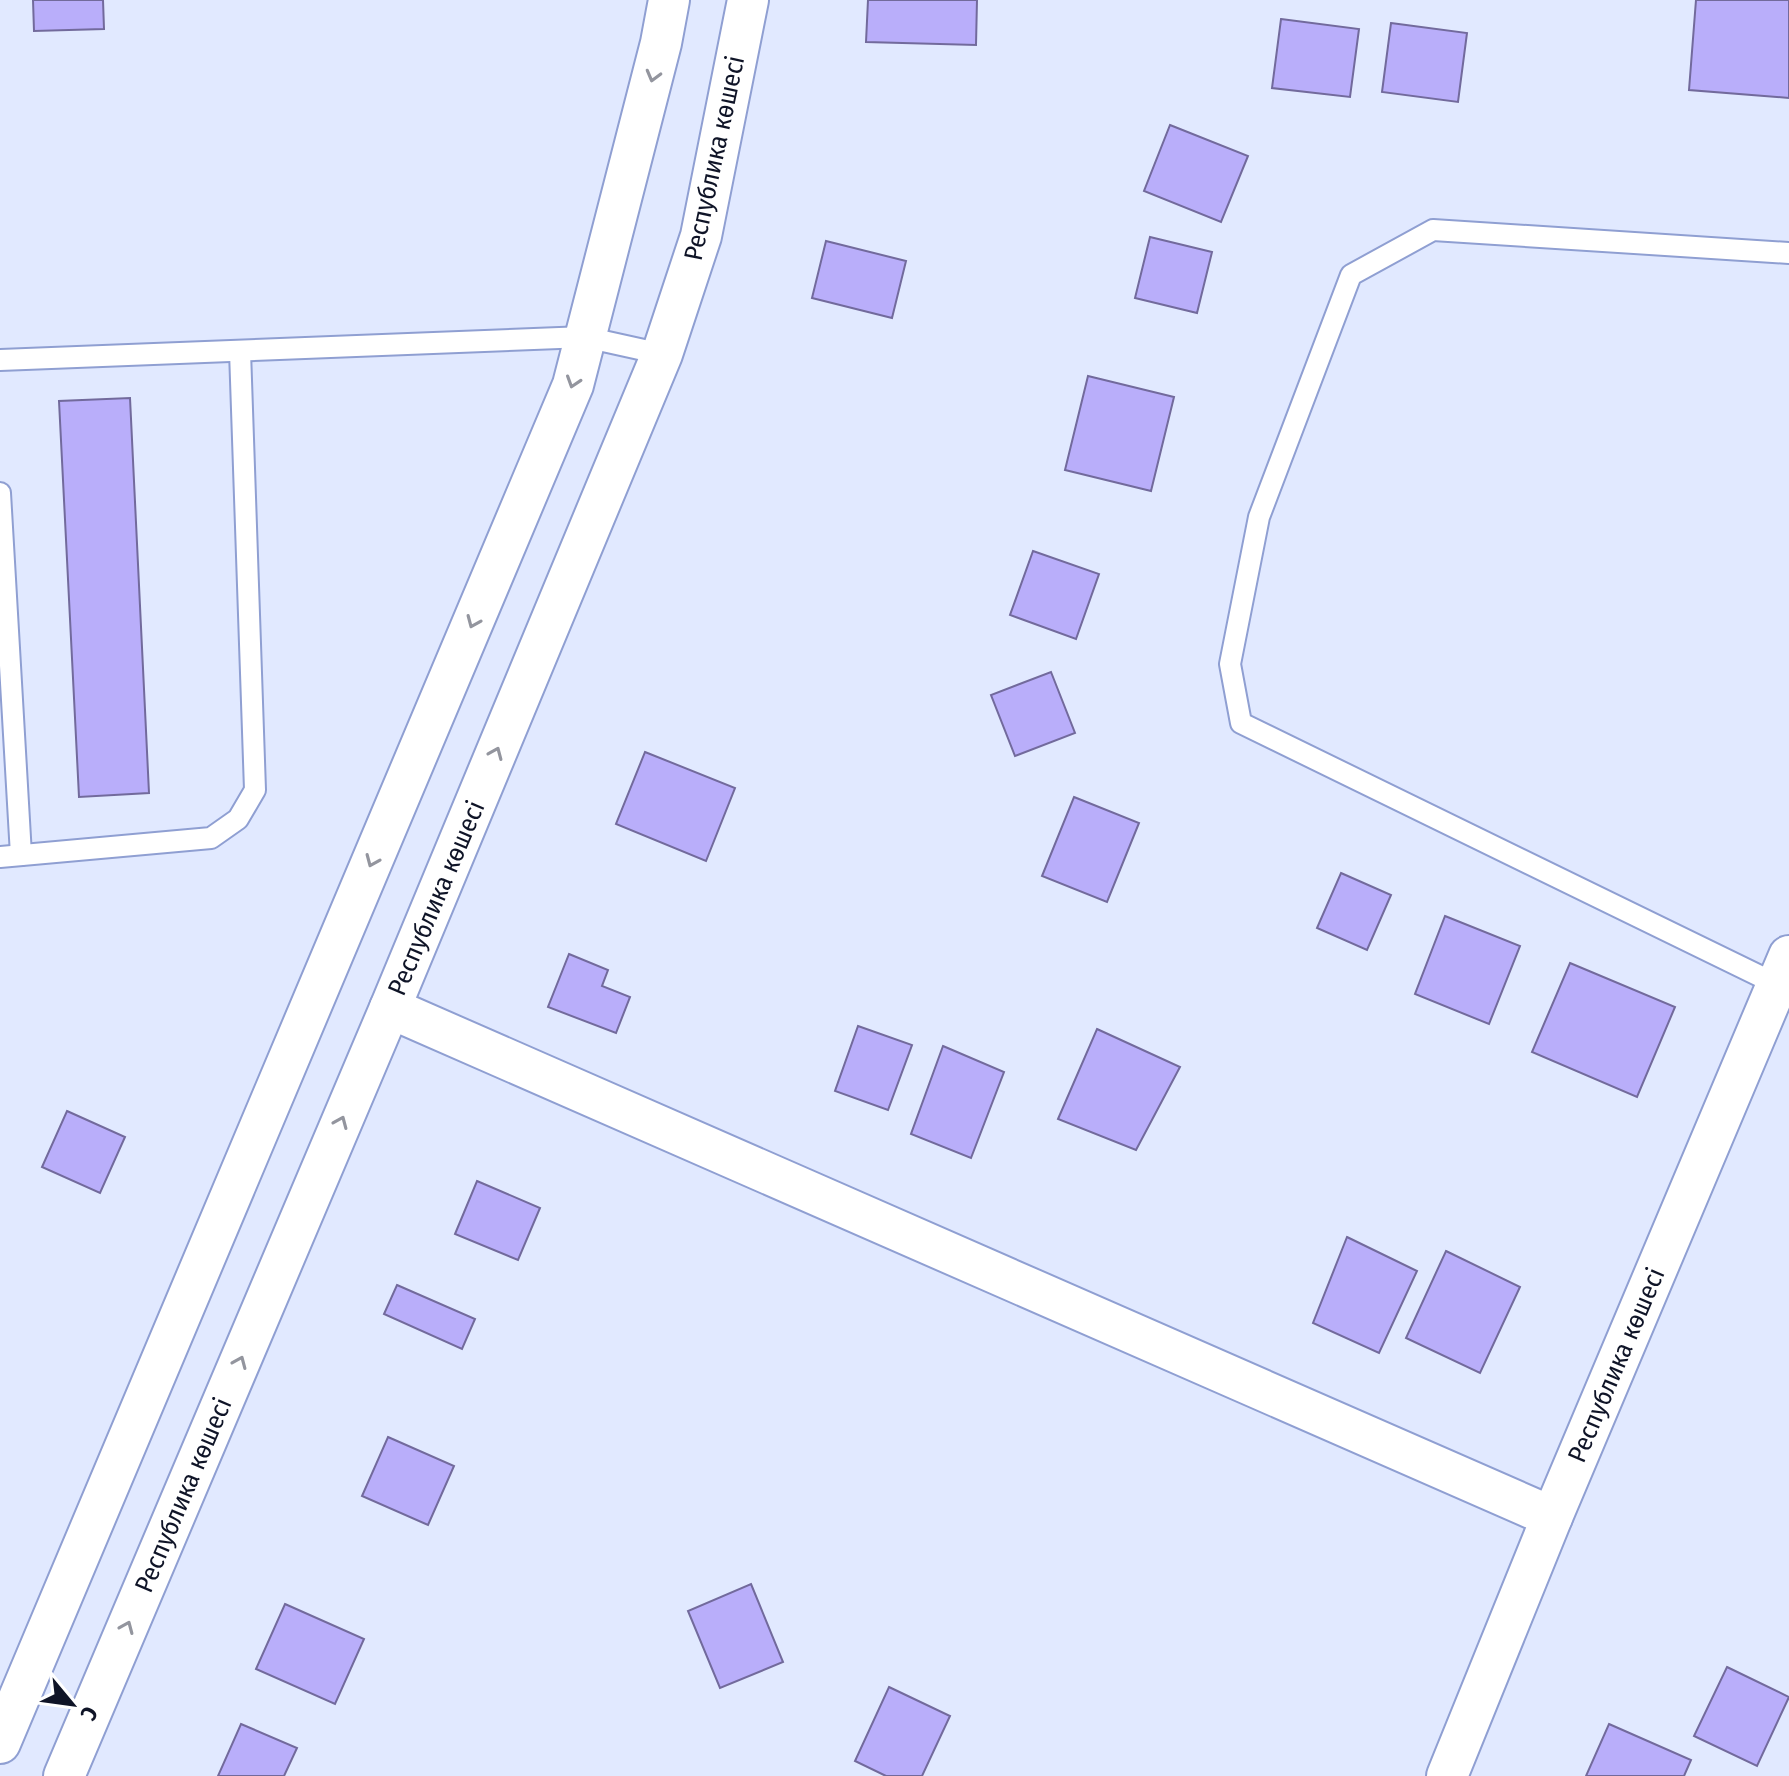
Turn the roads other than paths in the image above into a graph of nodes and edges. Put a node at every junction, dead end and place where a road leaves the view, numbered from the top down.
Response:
1 (669, 0) edge
2 (748, 0) edge
3 (1789, 253) edge
4 (585, 337) junction
5 (240, 351) junction
6 (662, 354) junction
7 (0, 360) edge
8 (0, 493) edge
9 (10, 856) edge
10 (1784, 970) edge
11 (390, 1008) junction
12 (1552, 1517) junction
13 (0, 1743) edge
14 (64, 1776) edge
15 (1447, 1776) edge

1 -> 4 street
2 - 6 street, Республика көшесі
3 - 10 lane
4 - 5 lane
4 - 6 lane
4 -> 13 street
5 - 7 lane
5 - 9 lane
11 -> 6 street, Республика көшесі
8 - 9 lane
10 - 12 street, Республика көшесі
11 - 12 street
14 -> 11 street, Республика көшесі
12 - 15 street, Республика көшесі

